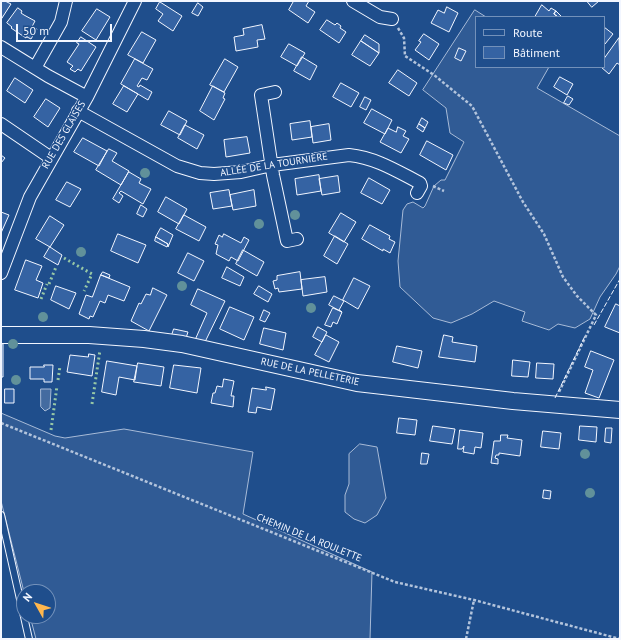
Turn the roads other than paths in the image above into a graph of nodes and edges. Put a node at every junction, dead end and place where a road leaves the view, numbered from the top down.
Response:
1 (66, 1) edge
2 (136, 1) edge
3 (352, 1) edge
4 (392, 19) road end
5 (1, 47) edge
6 (35, 68) junction
7 (275, 92) dead end
8 (86, 97) junction
9 (78, 111) junction
10 (1, 124) edge
11 (51, 158) junction
12 (272, 165) junction
13 (417, 193) dead end
14 (297, 239) dead end
15 (1, 273) edge
16 (1, 335) edge
17 (620, 410) edge
18 (1, 516) edge
19 (29, 639) edge

1 - 6 street
2 - 8 street, RUE DES GLAISES
3 - 4 street
5 - 6 street
6 - 8 street
7 - 12 street
8 - 9 street, RUE DES GLAISES
9 - 11 street, RUE DES GLAISES
9 - 12 street, ALLÉE DE LA TOURNIÈRE
10 - 11 street
11 - 15 street, RUE DES GLAISES
12 - 13 street, ALLÉE DE LA TOURNIÈRE
12 - 14 street
16 - 17 main road, RUE DE LA PELLETERIE
18 - 19 lane

